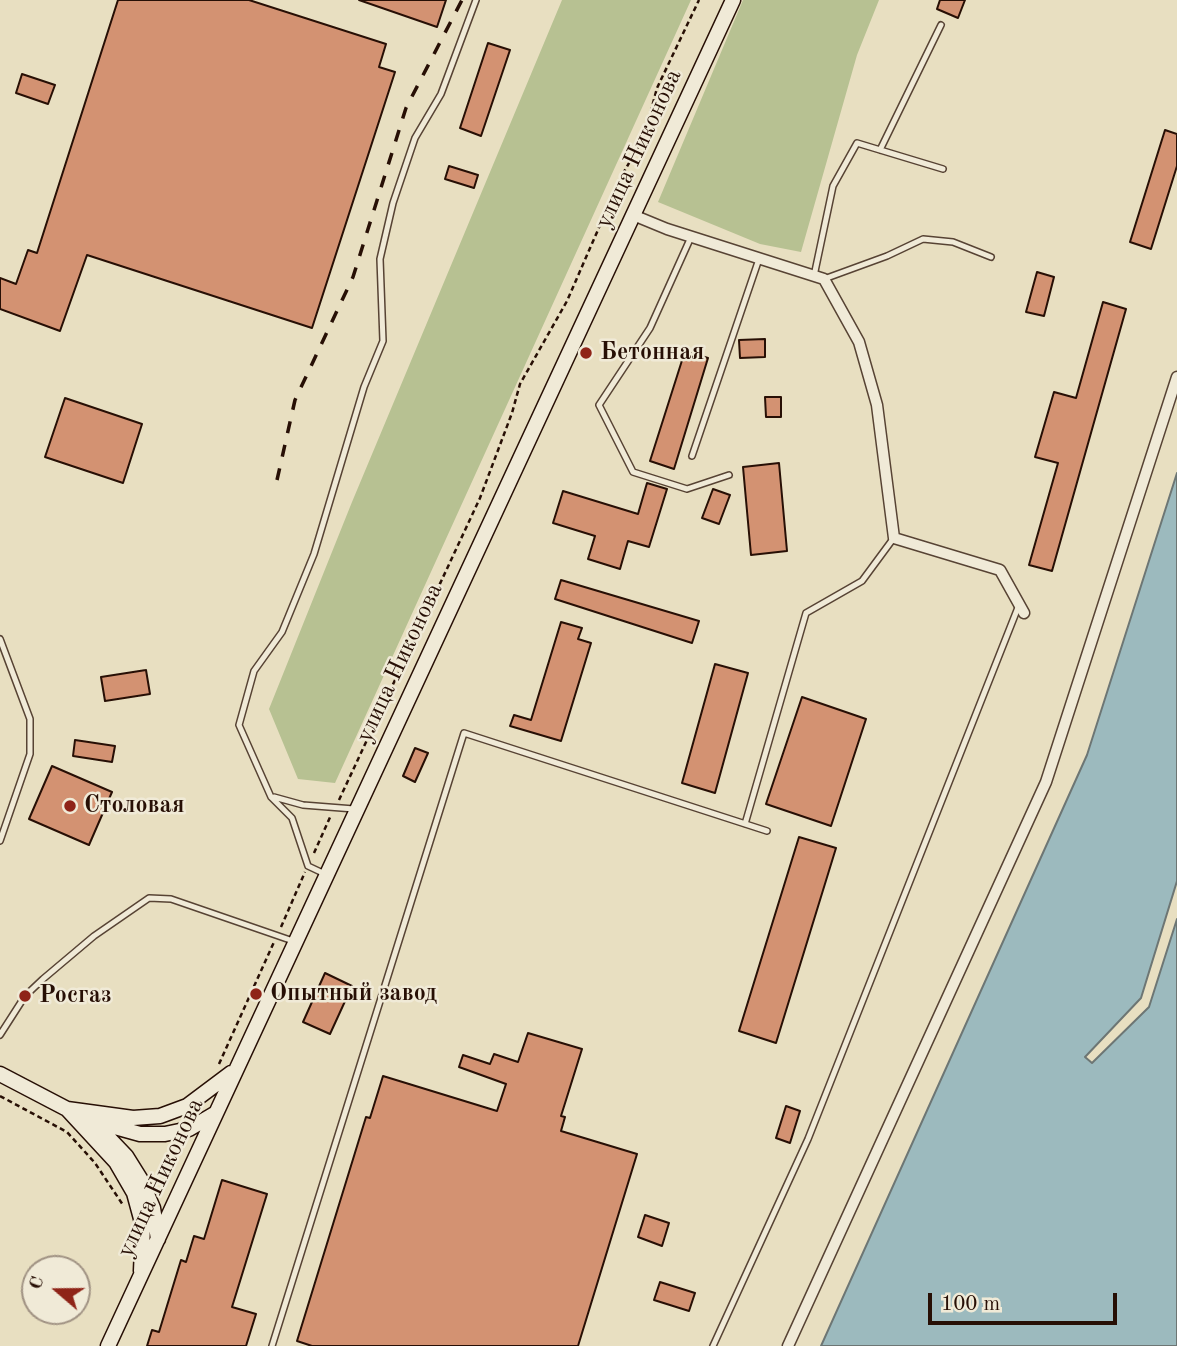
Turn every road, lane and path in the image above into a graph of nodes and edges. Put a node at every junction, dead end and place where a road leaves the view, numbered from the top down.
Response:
1 (476, 0) edge
2 (699, 0) edge
3 (733, 0) edge
4 (941, 25) dead end
5 (880, 150) junction
6 (943, 169) dead end
7 (634, 215) junction
8 (691, 237) junction
9 (991, 257) dead end
10 (759, 259) junction
11 (819, 278) junction
12 (1177, 377) edge
13 (692, 456) dead end
14 (729, 475) dead end
15 (894, 538) junction
16 (1022, 609) joint
17 (0, 639) edge
18 (271, 797) junction
19 (335, 808) junction
20 (357, 809) junction
21 (745, 824) junction
22 (767, 831) dead end
23 (0, 841) edge
24 (308, 866) junction
25 (327, 876) junction
26 (277, 934) junction
27 (296, 942) junction
28 (0, 1035) edge
29 (237, 1067) junction
30 (217, 1069) dead end
31 (0, 1074) edge
32 (0, 1096) edge
33 (67, 1109) junction
34 (216, 1113) junction
35 (125, 1210) dead end
36 (158, 1240) junction
37 (140, 1279) junction
38 (108, 1346) edge
39 (272, 1346) edge
40 (713, 1346) edge
41 (788, 1346) edge

1 - 18 lane
2 - 19 path
3 - 7 main road, улица Никонова
4 - 5 lane
5 - 6 lane
5 - 11 lane
7 - 8 street
7 - 20 main road, улица Никонова
8 - 10 street
8 - 14 lane
9 - 11 lane
10 - 11 street
10 - 13 lane
11 - 15 street
12 - 41 street
15 - 16 street
15 - 21 lane
16 - 40 lane
17 - 23 lane
18 - 19 lane
18 - 24 lane
19 - 20 lane
19 - 24 path
20 - 25 main road, улица Никонова
21 - 22 lane
21 - 39 lane
24 - 25 lane
24 - 26 path
25 - 27 main road, улица Никонова
26 - 27 lane
26 - 28 lane
26 - 30 path
27 - 29 main road, улица Никонова
29 - 33 main road
29 - 34 main road, улица Никонова
31 - 33 main road
32 - 35 path
33 - 34 main road
33 - 36 main road
33 - 37 main road
34 - 36 main road, улица Никонова
36 - 37 main road, улица Никонова
37 - 38 main road, улица Никонова

